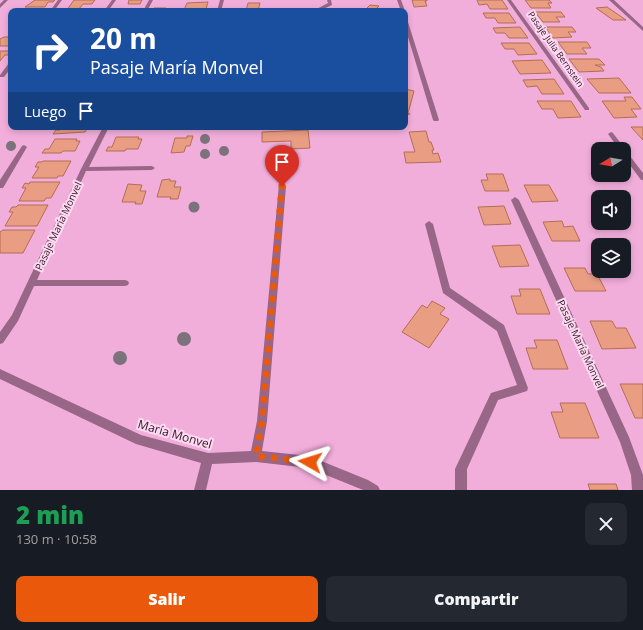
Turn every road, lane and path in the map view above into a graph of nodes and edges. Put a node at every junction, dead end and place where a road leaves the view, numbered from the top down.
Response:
1 (6, 0) edge
2 (330, 0) edge
3 (510, 0) edge
4 (611, 0) edge
5 (0, 7) edge
6 (321, 8) edge
7 (408, 29) edge
8 (643, 30) edge
9 (8, 68) edge
10 (2, 76) dead end
11 (588, 109) dead end
12 (436, 120) dead end
13 (104, 130) edge
14 (611, 134) dead end
15 (617, 142) edge
16 (24, 147) dead end
17 (631, 162) edge
18 (152, 168) dead end
19 (84, 170) junction
20 (643, 178) edge
21 (0, 186) edge
22 (282, 186) dead end
23 (515, 200) dead end
24 (429, 224) dead end
25 (31, 283) junction
26 (125, 283) dead end
27 (0, 340) edge
28 (0, 374) edge
29 (256, 456) junction
30 (208, 459) junction
31 (200, 490) edge
32 (374, 490) edge
33 (461, 490) edge
34 (638, 490) edge

1 - 5 street
2 - 6 street
3 - 11 street, Pasaje Julia Bernstein
4 - 8 street
7 - 12 street
9 - 10 street
13 - 19 street, Pasaje María Monvel
14 - 15 street
16 - 21 street
17 - 20 street
18 - 19 street, Pasaje María Monvel
19 - 25 street, Pasaje María Monvel
22 - 29 street
23 - 34 street, Pasaje María Monvel
24 - 33 street
25 - 26 street, Pasaje María Monvel
25 - 27 street, Pasaje María Monvel
28 - 30 street, María Monvel
29 - 30 street, María Monvel
29 - 32 street, María Monvel
30 - 31 street

